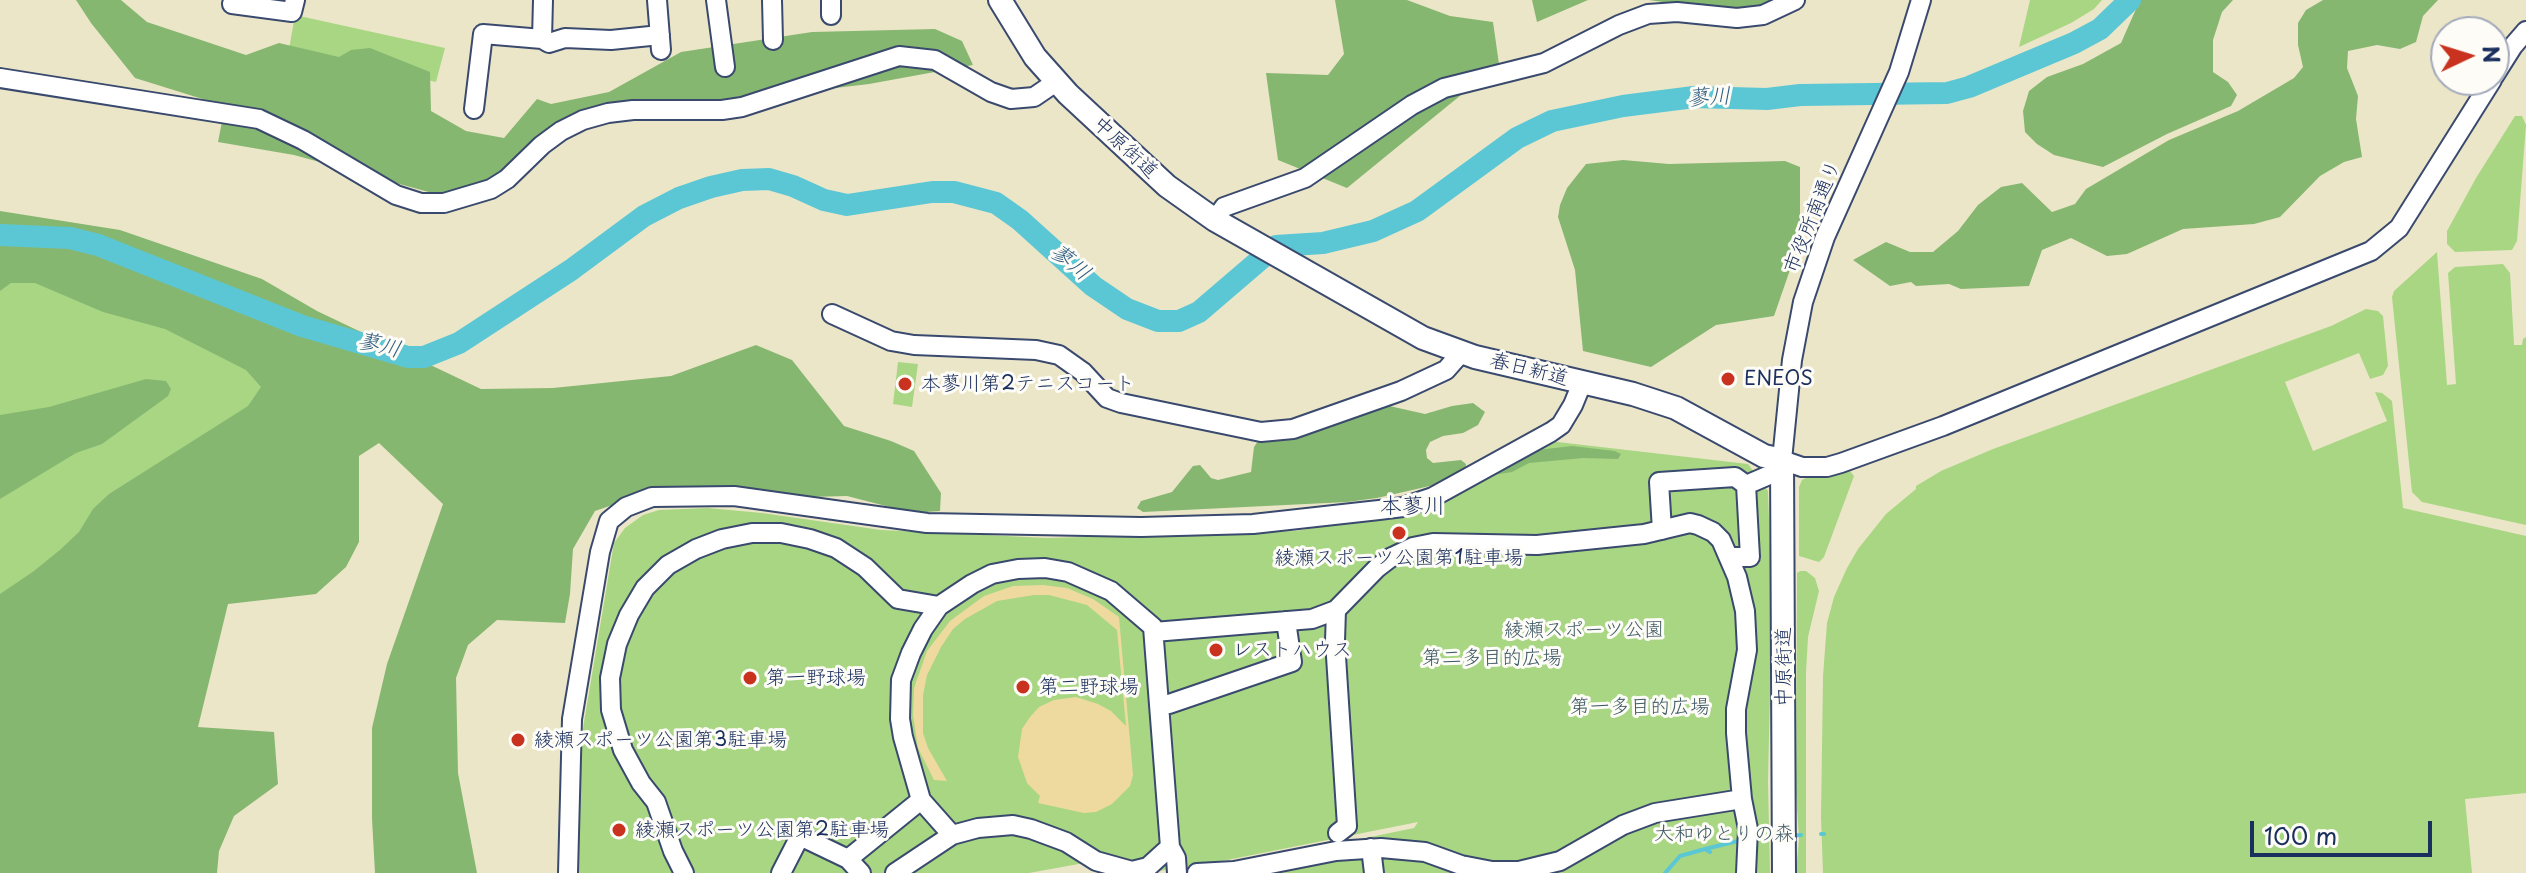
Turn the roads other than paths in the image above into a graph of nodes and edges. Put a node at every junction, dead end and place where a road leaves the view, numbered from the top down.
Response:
1 (295, 0) edge
2 (543, 0) edge
3 (657, 0) edge
4 (716, 0) edge
5 (772, 0) edge
6 (1000, 0) edge
7 (1795, 0) edge
8 (1921, 0) edge
9 (232, 4) dead end
10 (2526, 31) edge
11 (542, 39) junction
12 (773, 40) dead end
13 (2510, 51) edge
14 (725, 67) dead end
15 (0, 78) edge
16 (1056, 82) junction
17 (2482, 96) edge
18 (474, 109) dead end
19 (1215, 220) junction
20 (1284, 259) joint
21 (832, 314) dead end
22 (1461, 353) junction
23 (1582, 383) junction
24 (1774, 468) junction
25 (1746, 485) junction
26 (1662, 530) junction
27 (1730, 557) junction
28 (939, 606) junction
29 (1336, 610) junction
30 (1146, 618) junction
31 (1286, 621) junction
32 (1159, 705) junction
33 (1742, 799) junction
34 (921, 800) junction
35 (1338, 833) dead end
36 (952, 835) junction
37 (1170, 847) junction
38 (1371, 848) junction
39 (855, 866) edge
40 (568, 873) edge
41 (684, 873) edge
42 (781, 873) edge
43 (895, 873) edge
44 (1177, 873) edge
45 (1197, 873) edge
46 (1374, 873) edge
47 (1746, 873) edge
48 (1784, 873) edge

1 - 9 street
2 - 11 street
3 - 11 street
4 - 14 street
5 - 12 street
6 - 16 main road, 中原街道
7 - 19 street
8 - 24 street, 市役所南通り
10 - 13 street
11 - 18 street
15 - 16 street
16 - 19 main road, 中原街道
17 - 24 street
19 - 20 main road, 中原街道
20 - 22 main road, 春日新道
21 - 22 street
22 - 23 main road, 春日新道
23 - 24 main road, 春日新道
23 - 40 street
24 - 25 street
24 - 48 main road, 中原街道
25 - 26 street
25 - 27 street
26 - 27 street
26 - 29 street
27 - 33 street
28 - 30 street
28 - 34 street
28 - 41 street
29 - 31 street
29 - 35 street
30 - 31 street
30 - 32 street
31 - 32 street
32 - 37 street
33 - 38 street
33 - 47 street
34 - 36 street
34 - 39 street
36 - 37 street
36 - 43 street
37 - 44 street
38 - 45 street
38 - 46 street
39 - 42 street

